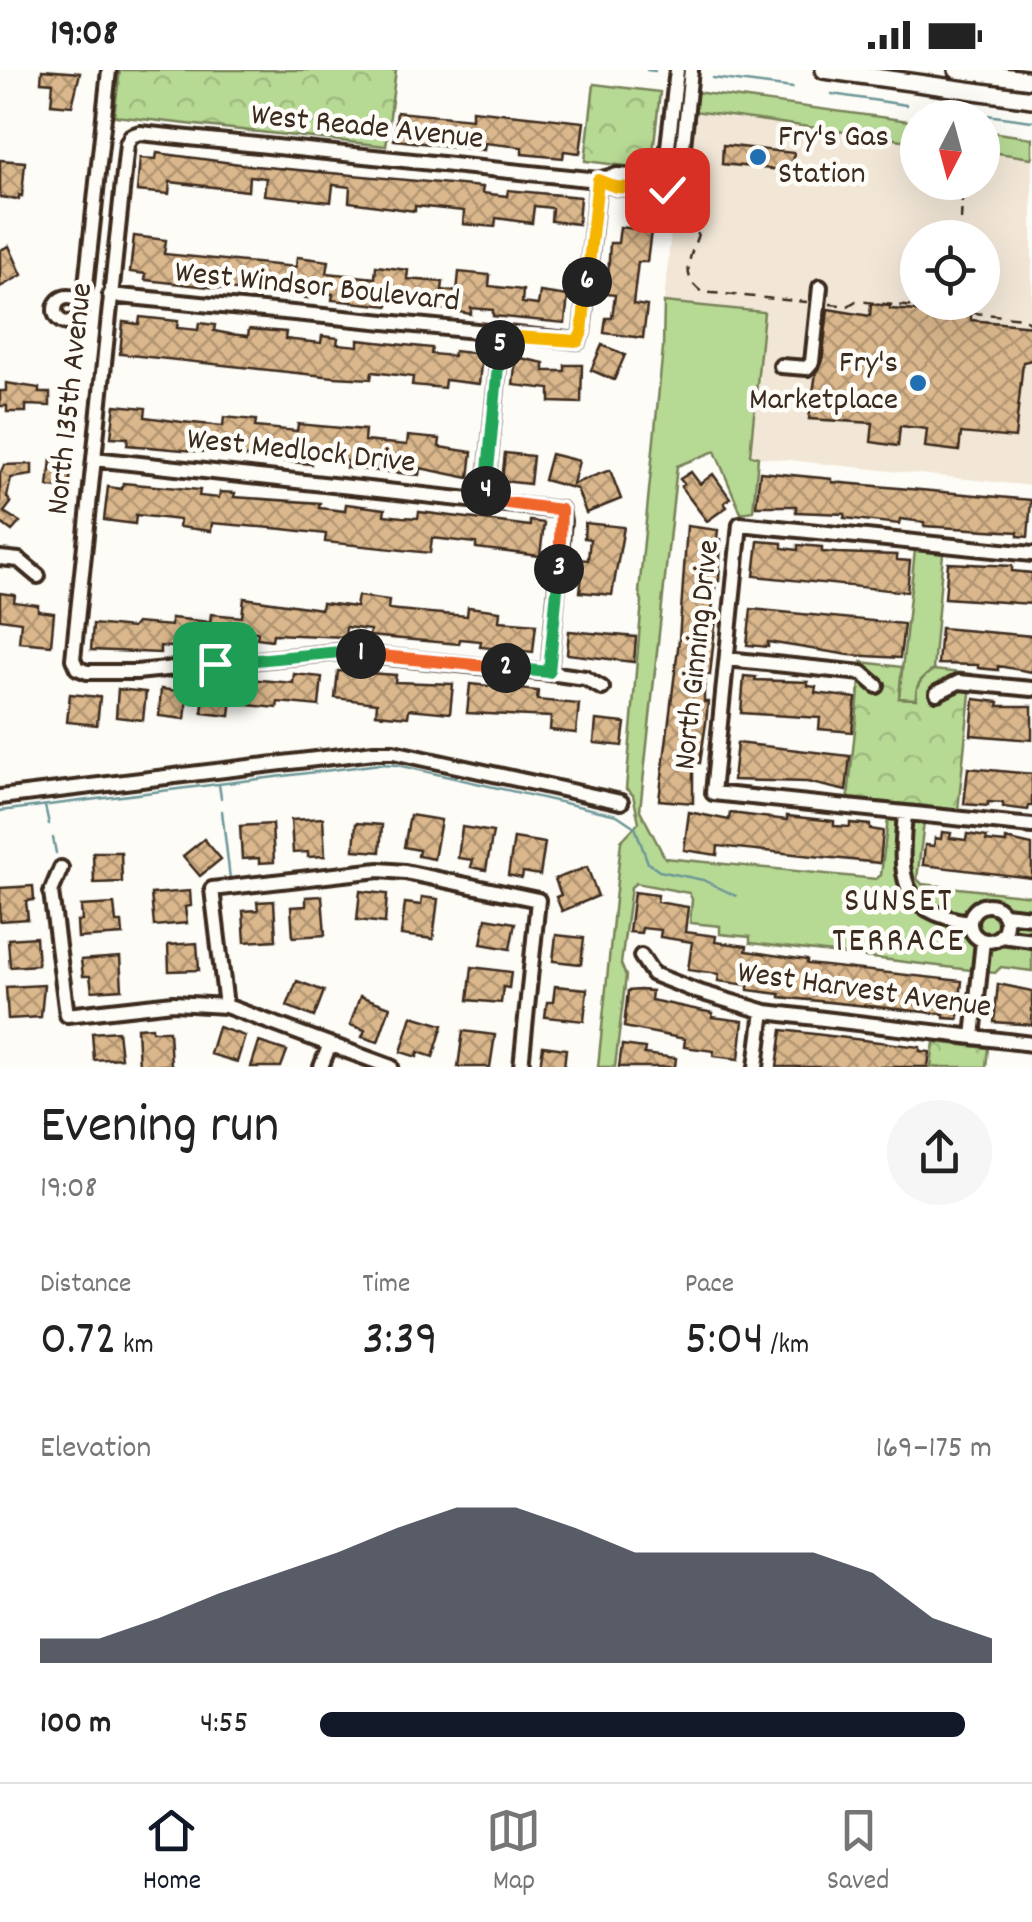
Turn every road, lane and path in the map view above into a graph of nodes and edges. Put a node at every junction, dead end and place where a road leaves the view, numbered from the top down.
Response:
1 (109, 70) edge
2 (677, 70) edge
3 (691, 70) edge
4 (824, 70) edge
5 (890, 70) edge
6 (957, 70) edge
7 (1032, 80) edge
8 (933, 85) junction
9 (1032, 88) edge
10 (1032, 99) edge
11 (131, 136) joint
12 (598, 180) junction
13 (664, 184) junction
14 (820, 287) dead end
15 (110, 295) junction
16 (76, 300) dead end
17 (501, 336) junction
18 (781, 366) dead end
19 (94, 459) junction
20 (485, 500) junction
21 (1032, 554) edge
22 (0, 558) edge
23 (38, 576) dead end
24 (726, 659) junction
25 (549, 672) junction
26 (877, 686) dead end
27 (602, 688) dead end
28 (1032, 690) edge
29 (937, 693) dead end
30 (0, 797) edge
31 (621, 802) dead end
32 (905, 813) junction
33 (1032, 826) edge
34 (61, 868) dead end
35 (1004, 914) junction
36 (1032, 917) edge
37 (969, 922) junction
38 (1000, 936) junction
39 (1032, 940) edge
40 (983, 941) junction
41 (641, 956) dead end
42 (226, 1006) junction
43 (763, 1011) junction
44 (973, 1037) junction
45 (330, 1044) junction
46 (1032, 1044) edge
47 (344, 1050) junction
48 (321, 1067) edge
49 (338, 1067) edge
50 (391, 1067) edge
51 (521, 1067) edge
52 (756, 1067) edge

1 - 16 street
2 - 13 street
3 - 13 street
4 - 8 main road
5 - 8 main road
6 - 7 main road
8 - 9 main road
8 - 10 main road
11 - 12 street, West Reade Avenue
11 - 15 street, North 135th Avenue
12 - 13 street, West Reade Avenue
12 - 17 street, West Windsor Boulevard
14 - 18 street
15 - 17 street, West Windsor Boulevard
15 - 19 street, North 135th Avenue
17 - 20 street
19 - 20 street, West Medlock Drive
19 - 25 street, North 135th Avenue
20 - 25 street, West Medlock Drive
21 - 24 street, North Ginning Drive
22 - 23 street
24 - 26 street
24 - 32 street, North Ginning Drive
25 - 27 street
28 - 29 street
30 - 31 street
32 - 33 street
32 - 37 street
34 - 42 street
35 - 36 street
35 - 37 street
35 - 38 street
37 - 40 street
38 - 39 street
38 - 40 street
40 - 44 street
41 - 43 street, West Harvest Avenue
42 - 45 street
42 - 51 street
43 - 44 street, West Harvest Avenue
43 - 52 street
44 - 46 street, West Harvest Avenue
45 - 47 street
45 - 48 street
47 - 49 street
47 - 50 street

